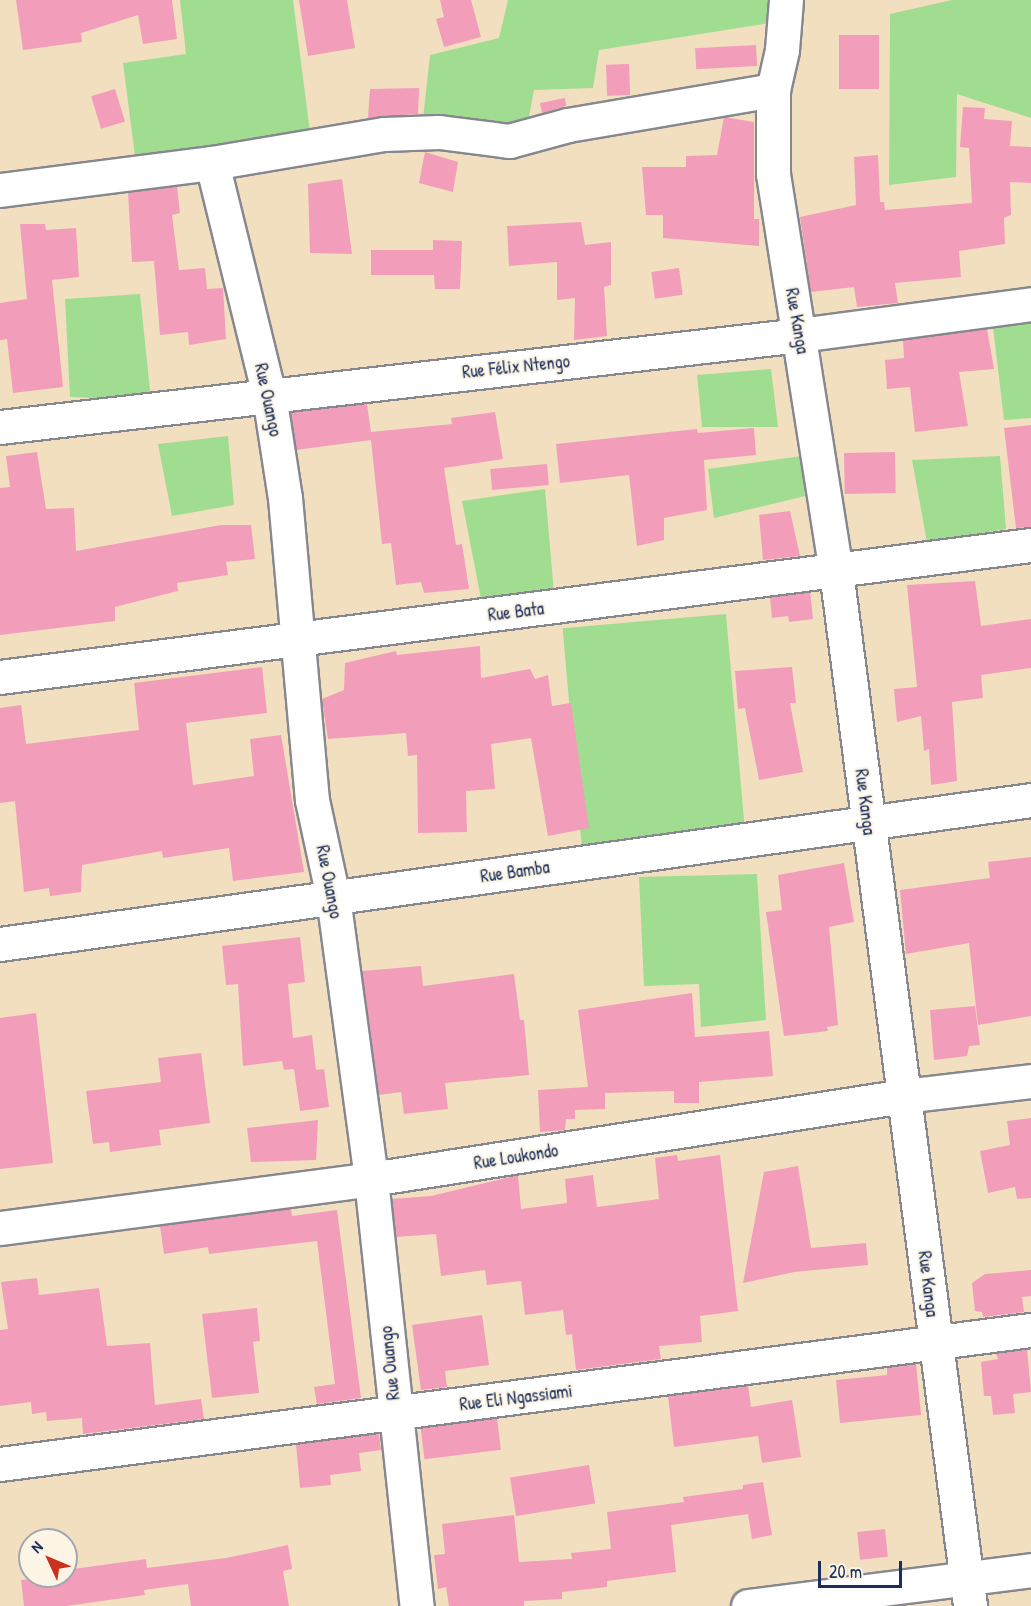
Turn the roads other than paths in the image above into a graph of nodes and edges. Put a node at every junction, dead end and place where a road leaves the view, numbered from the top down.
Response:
1 (786, 0) edge
2 (773, 90) junction
3 (212, 163) junction
4 (0, 189) edge
5 (1031, 304) edge
6 (800, 335) junction
7 (269, 395) junction
8 (0, 427) edge
9 (1031, 544) edge
10 (836, 571) junction
11 (299, 639) junction
12 (0, 677) edge
13 (1031, 800) edge
14 (867, 823) junction
15 (333, 897) junction
16 (0, 944) edge
17 (1031, 1081) edge
18 (904, 1096) junction
19 (371, 1179) junction
20 (0, 1228) edge
21 (1031, 1330) edge
22 (936, 1344) junction
23 (396, 1413) junction
24 (0, 1464) edge
25 (1031, 1570) edge
26 (968, 1592) edge
27 (417, 1606) edge
28 (748, 1606) edge

1 - 2 street, Rue Kanga
2 - 3 street
2 - 6 street, Rue Kanga
3 - 4 street
3 - 7 street, Rue Ouango
5 - 6 street, Rue Félix Ntengo
6 - 7 street, Rue Félix Ntengo
6 - 10 street, Rue Kanga
7 - 8 street, Rue Félix Ntengo
7 - 11 street, Rue Ouango
9 - 10 street, Rue Bata
10 - 11 street, Rue Bata
10 - 14 street, Rue Kanga
11 - 12 street, Rue Bata
11 - 15 street, Rue Ouango
13 - 14 street, Rue Bamba
14 - 15 street, Rue Bamba
14 - 18 street, Rue Kanga
15 - 16 street, Rue Bamba
15 - 19 street, Rue Ouango
17 - 18 street, Rue Loukondo
18 - 19 street, Rue Loukondo
18 - 22 street, Rue Kanga
19 - 20 street, Rue Loukondo
19 - 23 street, Rue Ouango
21 - 22 street, Rue Eli Ngassiami
22 - 23 street, Rue Eli Ngassiami
22 - 26 street, Rue Kanga
23 - 24 street, Rue Eli Ngassiami
23 - 27 street, Rue Ouango
25 - 26 street
26 - 28 street

